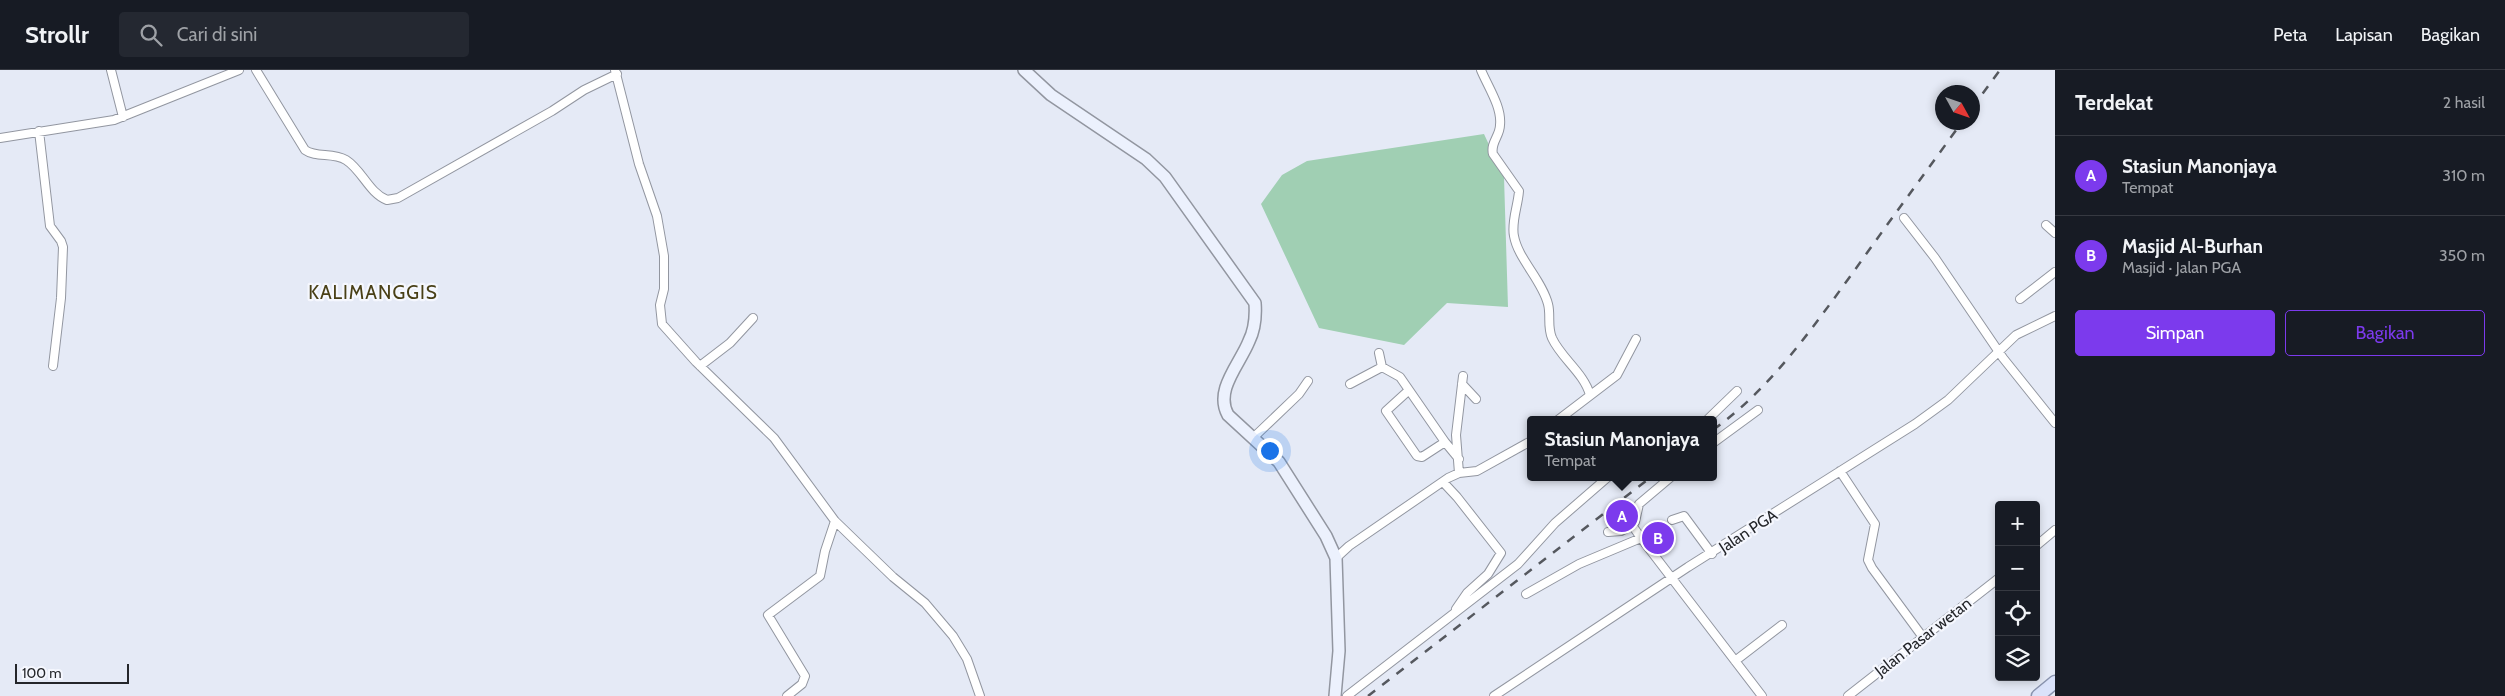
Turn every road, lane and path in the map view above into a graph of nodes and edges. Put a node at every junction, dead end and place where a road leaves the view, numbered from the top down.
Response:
1 (111, 70) edge
2 (239, 70) edge
3 (256, 70) edge
4 (1024, 70) edge
5 (1481, 70) edge
6 (616, 72) edge
7 (123, 117) junction
8 (39, 131) junction
9 (0, 138) edge
10 (1904, 218) dead end
11 (2046, 225) dead end
12 (2055, 233) edge
13 (2055, 272) edge
14 (2020, 299) dead end
15 (2055, 316) edge
16 (753, 318) dead end
17 (1636, 339) dead end
18 (1379, 353) dead end
19 (1996, 353) junction
20 (53, 366) dead end
21 (700, 366) junction
22 (1382, 367) junction
23 (1308, 381) dead end
24 (1350, 384) dead end
25 (1408, 391) junction
26 (1738, 391) dead end
27 (1590, 395) junction
28 (1476, 400) dead end
29 (1758, 410) dead end
30 (1563, 416) edge
31 (1711, 416) edge
32 (2055, 423) edge
33 (1254, 437) junction
34 (1717, 440) edge
35 (1445, 442) junction
36 (1527, 442) edge
37 (1459, 459) junction
38 (1840, 471) junction
39 (1460, 473) junction
40 (1603, 481) edge
41 (1665, 481) edge
42 (1443, 482) junction
43 (835, 520) junction
44 (1672, 520) dead end
45 (1632, 525) junction
46 (2055, 530) edge
47 (1608, 532) dead end
48 (1641, 538) junction
49 (2040, 543) edge
50 (1712, 554) junction
51 (1336, 558) junction
52 (1672, 578) junction
53 (1995, 581) edge
54 (1526, 594) dead end
55 (1452, 614) junction
56 (1782, 625) dead end
57 (1922, 636) junction
58 (1735, 661) junction
59 (2055, 682) edge
60 (787, 696) edge
61 (980, 696) edge
62 (1335, 696) edge
63 (1347, 696) edge
64 (1494, 696) edge
65 (1762, 696) edge
66 (1848, 696) edge
67 (2038, 696) edge

1 - 7 street
2 - 7 street
3 - 6 street
4 - 33 main road
5 - 27 street
6 - 21 street
7 - 8 street
8 - 9 street
8 - 20 street
10 - 19 street
11 - 12 street
13 - 14 street
15 - 19 street, Jalan PGA
16 - 21 street
17 - 27 street
18 - 22 street
19 - 32 street
19 - 38 street, Jalan PGA
21 - 43 street
22 - 24 street
22 - 25 street
23 - 33 street
25 - 35 street
25 - 35 street
26 - 31 street
27 - 30 street
28 - 37 street
29 - 34 street
33 - 51 main road
35 - 37 street
36 - 39 street
37 - 39 street
38 - 50 street, Jalan PGA
38 - 57 street
39 - 42 street
40 - 55 street
41 - 45 street
42 - 51 street
42 - 55 street
43 - 60 street
43 - 61 street
44 - 50 street
45 - 47 street
45 - 48 street
46 - 49 street
48 - 52 street
48 - 54 street
50 - 52 street, Jalan PGA
51 - 62 main road
52 - 58 street
52 - 64 street, Jalan PGA
53 - 57 street, Jalan Pasar wetan
55 - 63 street
56 - 58 street
57 - 66 street, Jalan Pasar wetan
58 - 65 street
59 - 67 main road

